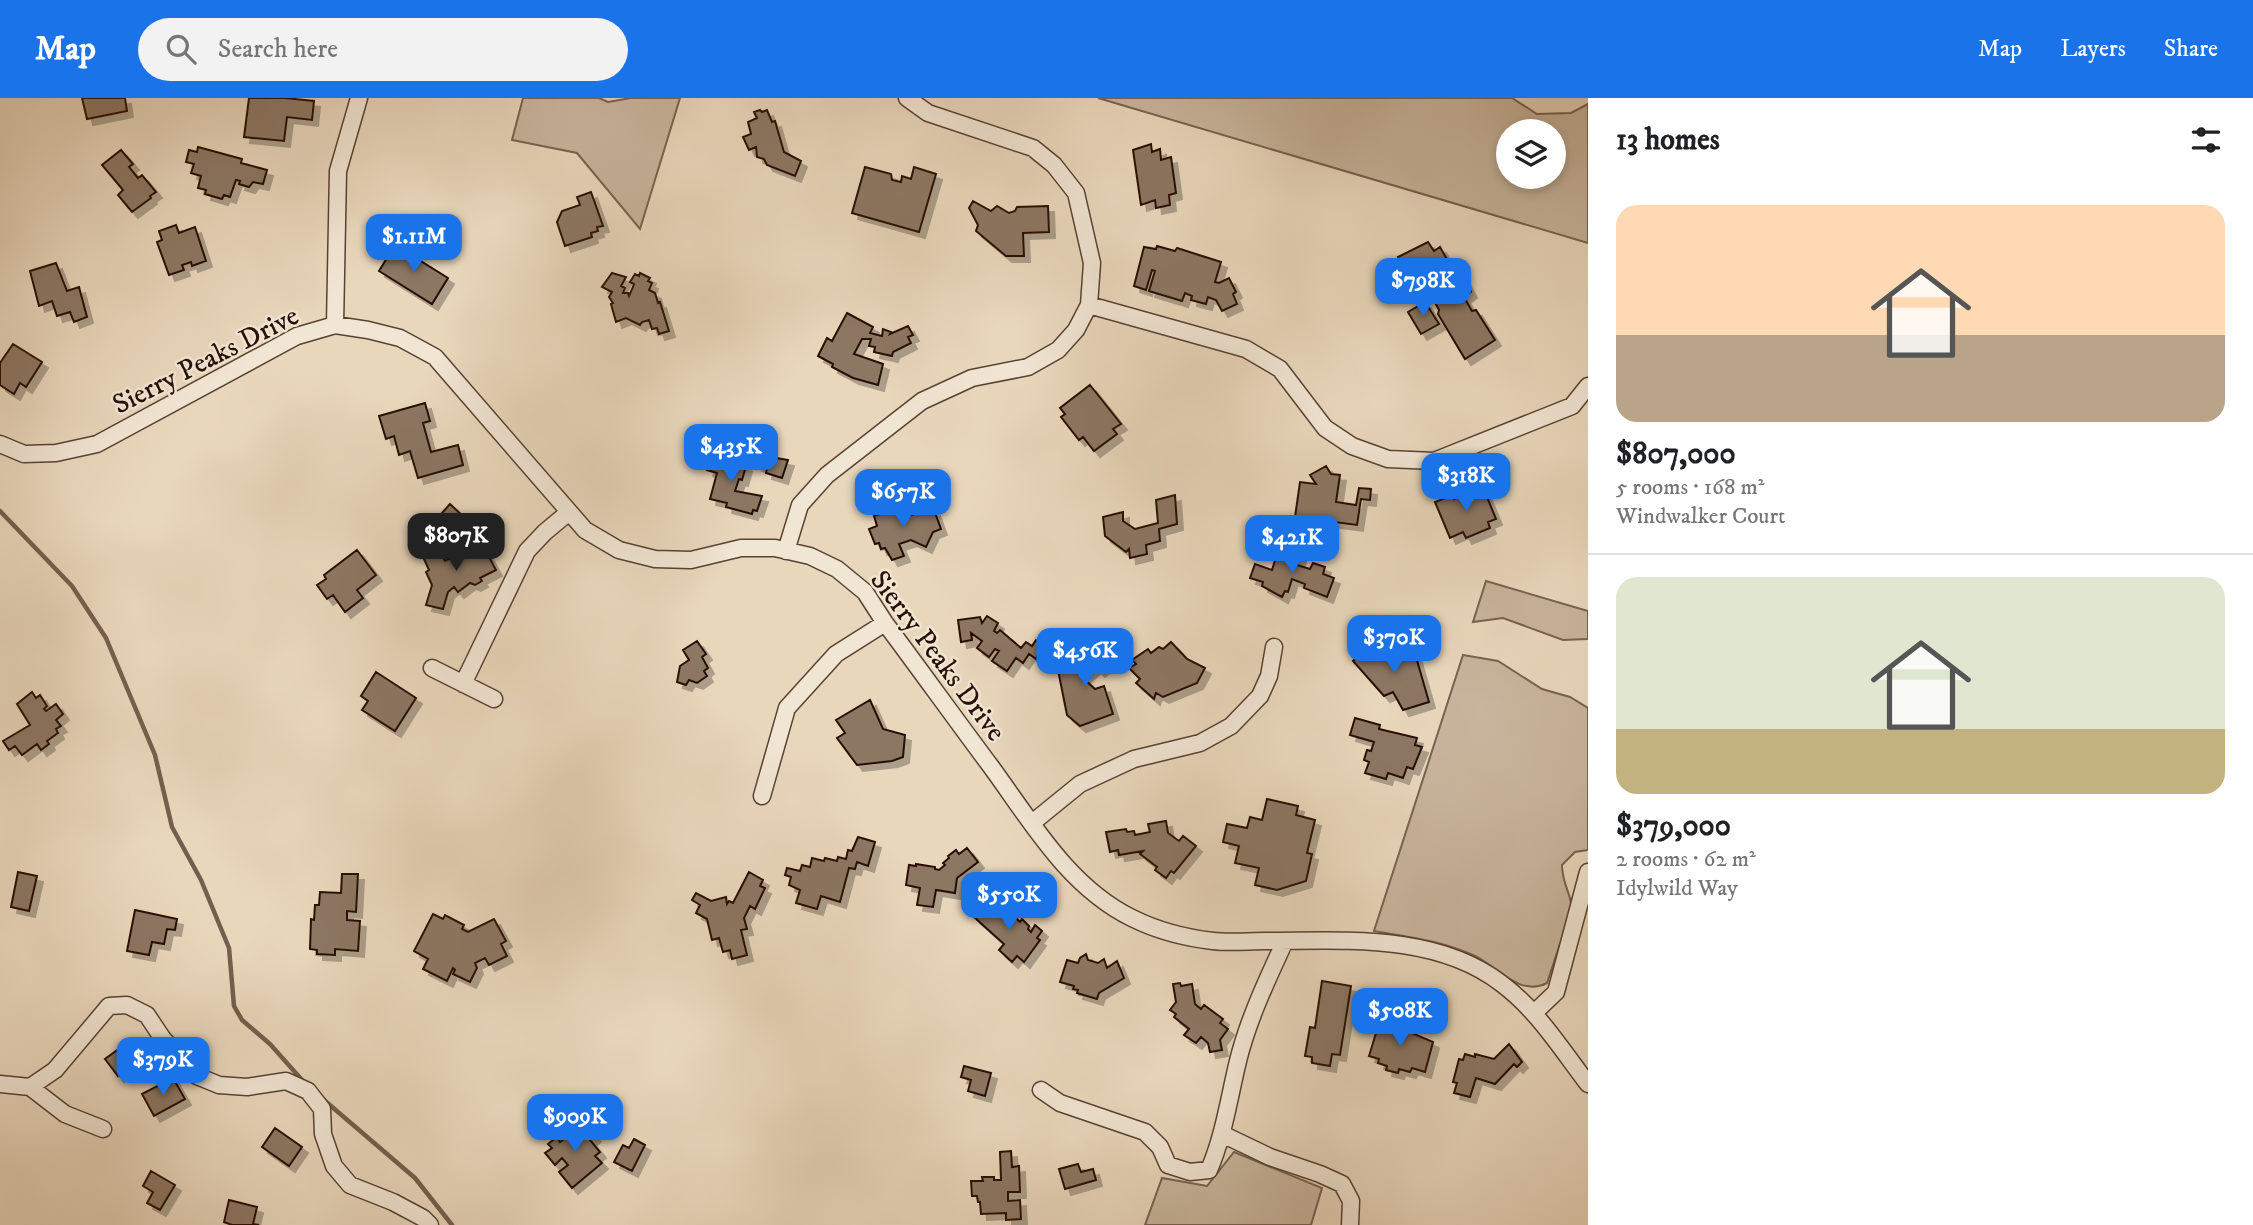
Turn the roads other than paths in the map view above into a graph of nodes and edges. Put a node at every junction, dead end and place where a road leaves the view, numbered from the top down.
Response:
1 (359, 98) edge
2 (907, 98) edge
3 (1089, 305) junction
4 (335, 325) junction
5 (1588, 386) edge
6 (0, 444) edge
7 (569, 512) junction
8 (786, 551) junction
9 (885, 623) junction
10 (1274, 647) dead end
11 (432, 668) dead end
12 (463, 684) junction
13 (494, 699) dead end
14 (762, 796) dead end
15 (1032, 823) junction
16 (1588, 872) edge
17 (1285, 941) junction
18 (1534, 1013) junction
19 (0, 1084) edge
20 (1588, 1084) edge
21 (30, 1087) junction
22 (1041, 1090) dead end
23 (103, 1129) dead end
24 (1222, 1134) junction
25 (430, 1225) edge
26 (1350, 1225) edge

1 - 4 street
2 - 3 street
3 - 5 street
3 - 8 street
4 - 6 street, Sierry Peaks Drive
4 - 7 street, Sierry Peaks Drive
7 - 8 street, Sierry Peaks Drive
7 - 12 street
8 - 9 street, Sierry Peaks Drive
9 - 14 street
9 - 15 street, Sierry Peaks Drive
10 - 15 street
11 - 12 street
12 - 13 street
15 - 17 street, Sierry Peaks Drive
16 - 18 street
17 - 18 street, Sierry Peaks Drive
17 - 24 street
18 - 20 street, Sierry Peaks Drive
19 - 21 street
21 - 23 street
21 - 25 street
22 - 24 street
24 - 26 street

